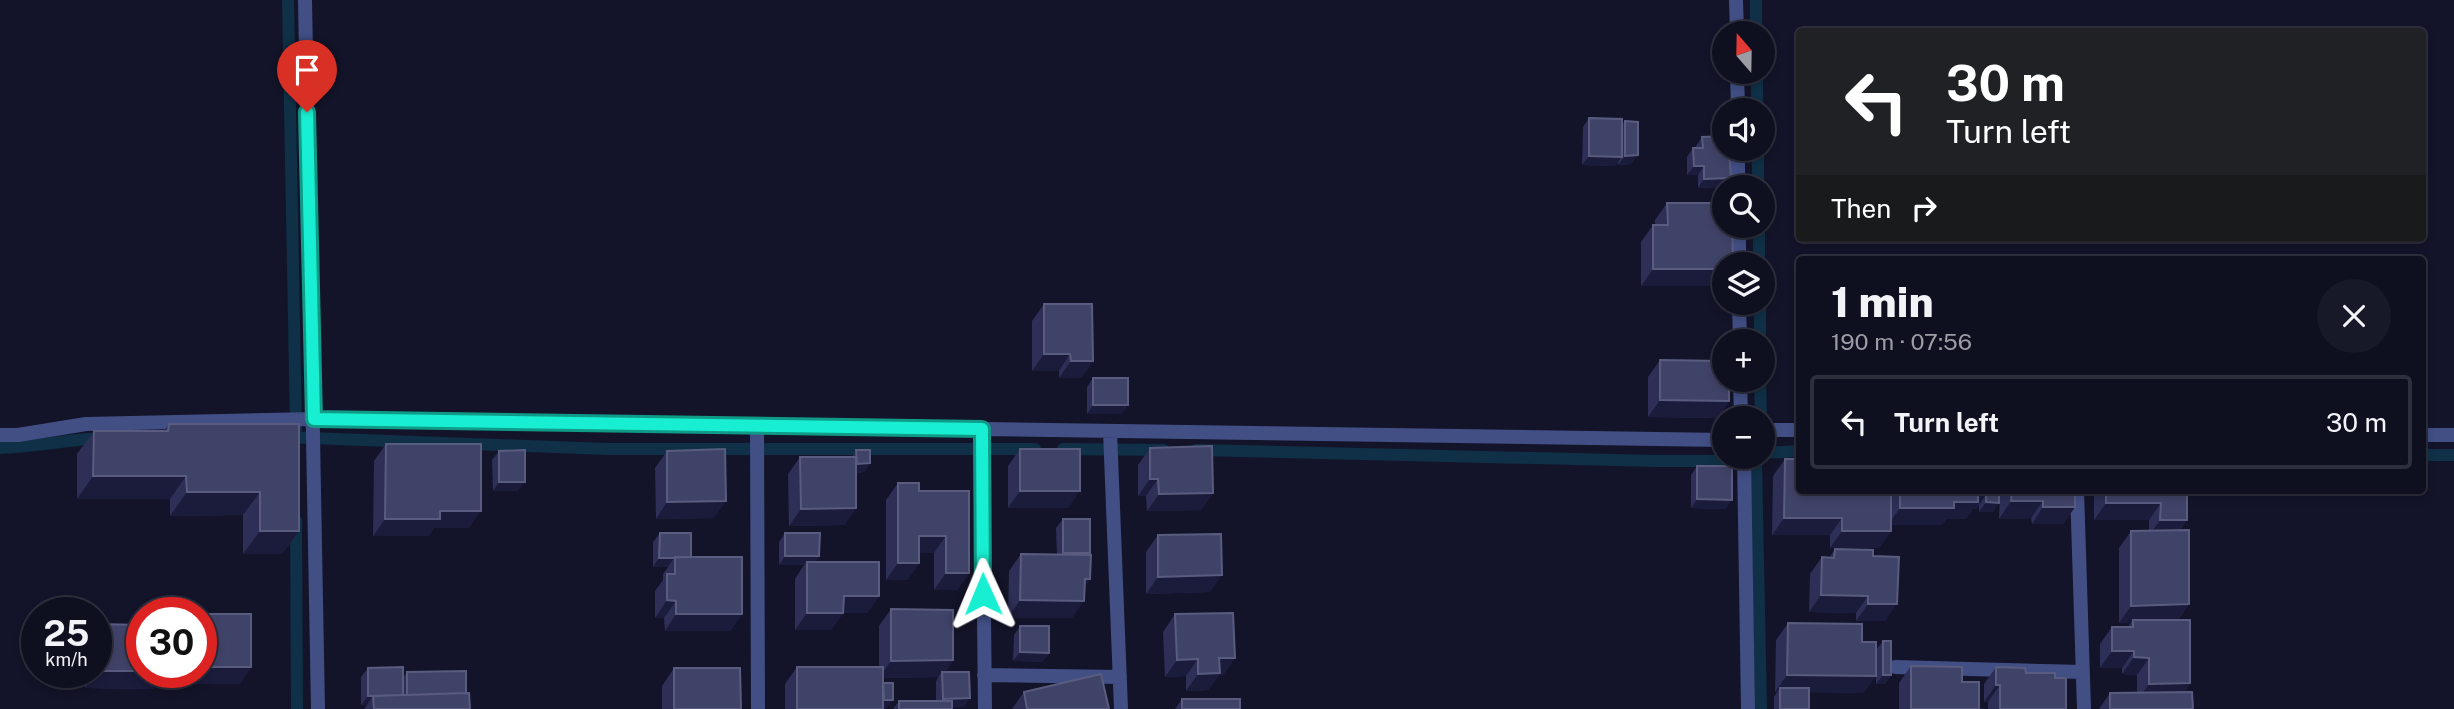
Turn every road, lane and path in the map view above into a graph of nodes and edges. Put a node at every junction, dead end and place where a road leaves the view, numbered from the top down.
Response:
1 (305, 0) edge
2 (1736, 0) edge
3 (1737, 21) edge
4 (310, 422) junction
5 (757, 425) junction
6 (1775, 430) edge
7 (1796, 430) edge
8 (0, 435) edge
9 (982, 435) junction
10 (1110, 435) junction
11 (2426, 435) edge
12 (2454, 435) edge
13 (1712, 440) edge
14 (1745, 469) edge
15 (2077, 494) edge
16 (1895, 667) dead end
17 (2083, 671) junction
18 (984, 675) junction
19 (1120, 677) junction
20 (318, 709) edge
21 (758, 709) edge
22 (985, 709) edge
23 (1121, 709) edge
24 (1748, 709) edge
25 (2084, 709) edge

1 - 4 street
2 - 3 street
4 - 5 street
4 - 8 street
4 - 20 street
5 - 9 street
5 - 21 street
6 - 7 street
9 - 10 street
9 - 18 street
10 - 13 street
10 - 19 street
11 - 12 street
14 - 24 street
15 - 17 street
16 - 17 street
17 - 25 street
18 - 19 street
18 - 22 street
19 - 23 street

